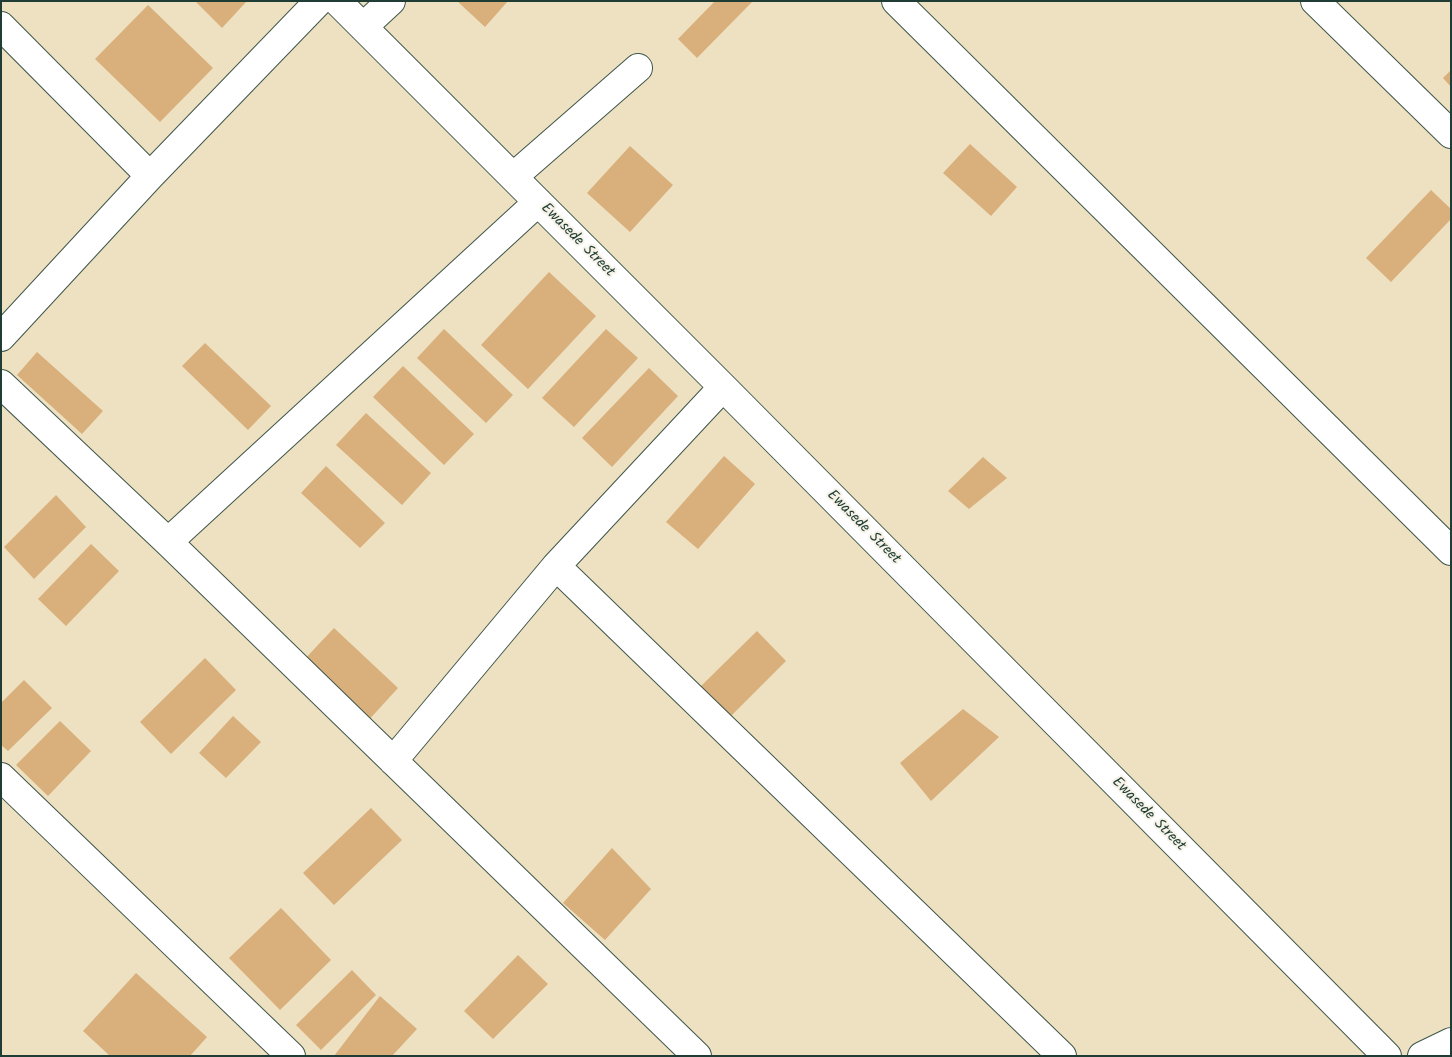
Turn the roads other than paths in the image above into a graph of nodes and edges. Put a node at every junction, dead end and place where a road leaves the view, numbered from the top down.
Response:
1 (319, 1) edge
2 (337, 1) edge
3 (391, 1) edge
4 (896, 1) edge
5 (1315, 1) edge
6 (1, 26) edge
7 (363, 27) junction
8 (638, 68) dead end
9 (1451, 134) edge
10 (150, 176) junction
11 (513, 177) junction
12 (538, 202) junction
13 (1, 337) edge
14 (1, 384) edge
15 (723, 387) junction
16 (168, 542) junction
17 (1451, 551) edge
18 (556, 566) junction
19 (393, 761) junction
20 (1, 777) edge
21 (1451, 1042) edge
22 (291, 1056) edge
23 (698, 1056) edge
24 (1062, 1056) edge
25 (1387, 1056) edge
26 (1422, 1056) edge

1 - 10 street
2 - 7 street, Ewasede Street
3 - 7 street
4 - 17 street
5 - 9 street
6 - 10 street
7 - 11 street, Ewasede Street
8 - 11 street
10 - 13 street
11 - 12 street, Ewasede Street
12 - 15 street, Ewasede Street
12 - 16 street
14 - 16 street
15 - 18 street
15 - 25 street, Ewasede Street
16 - 19 street
18 - 19 street
18 - 24 street
19 - 23 street
20 - 22 street
21 - 26 street

